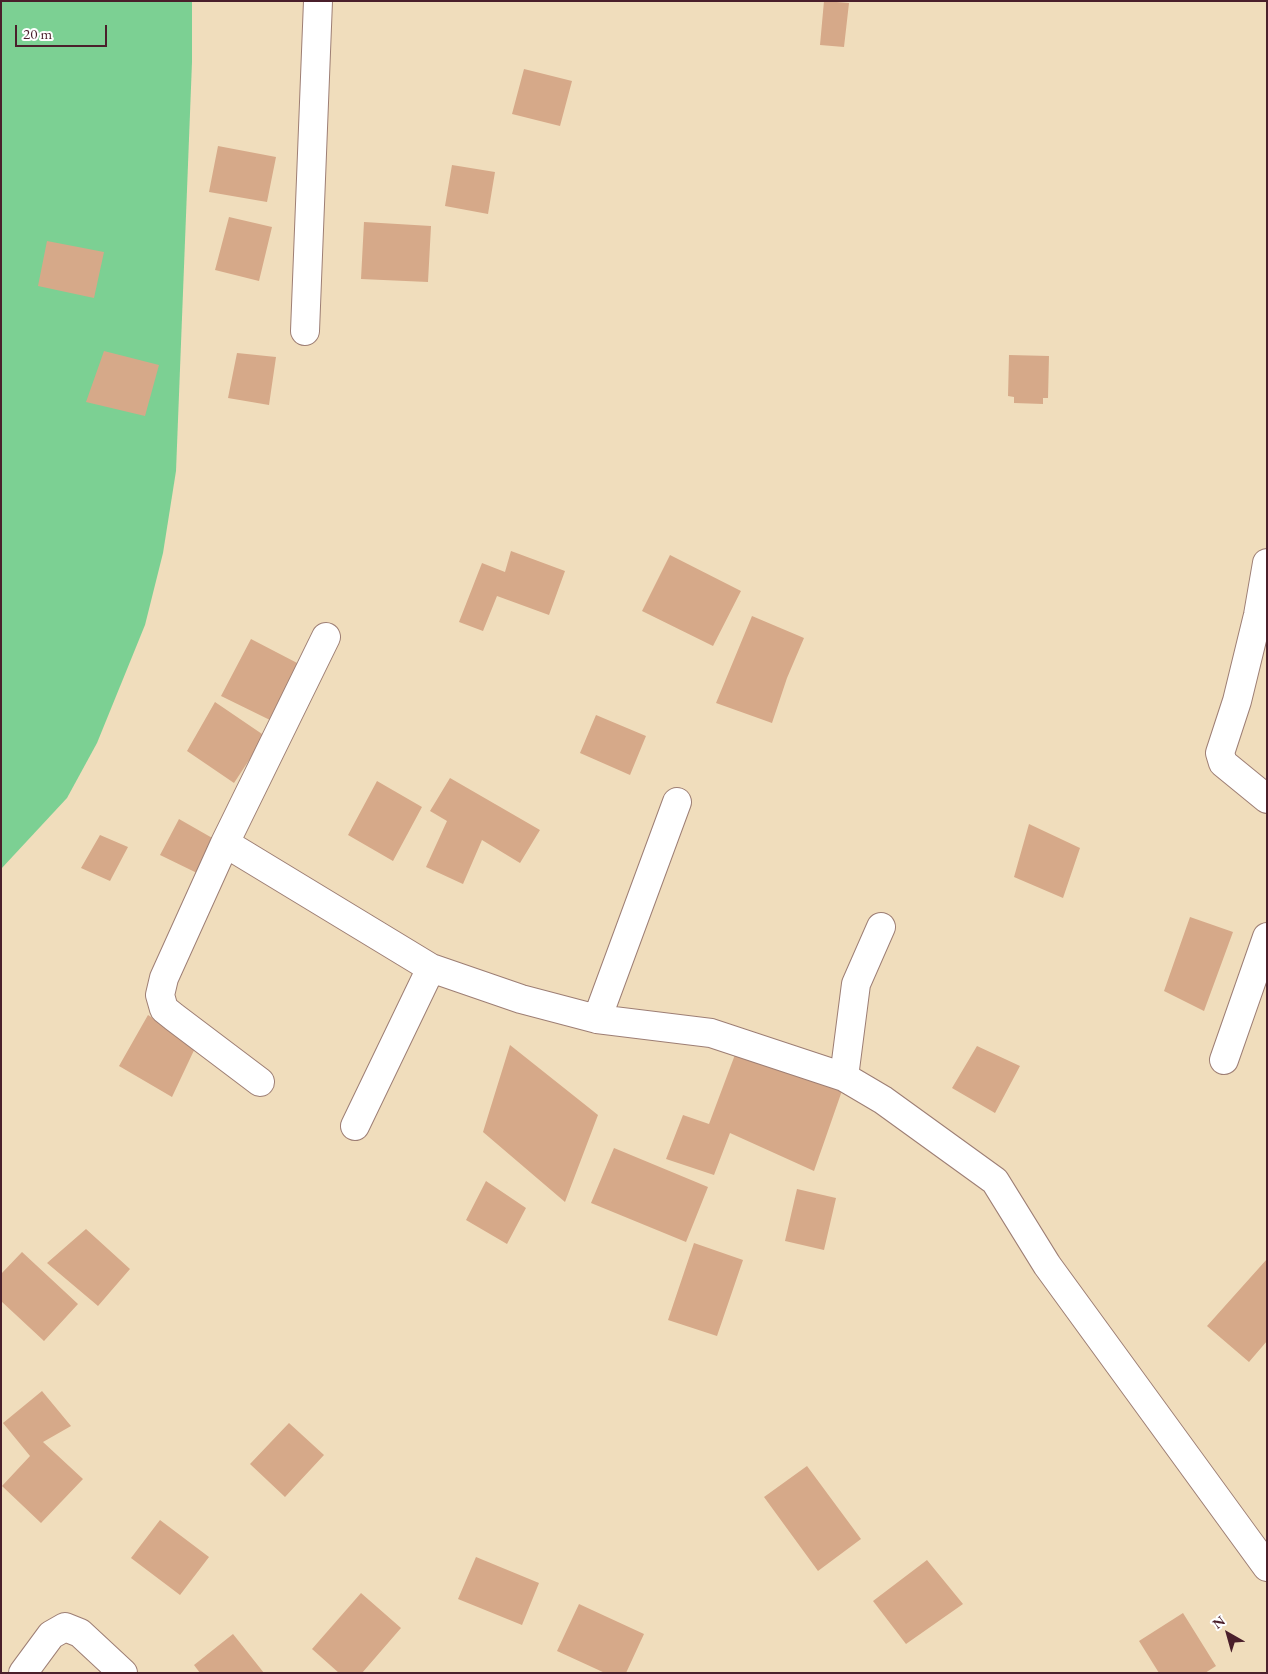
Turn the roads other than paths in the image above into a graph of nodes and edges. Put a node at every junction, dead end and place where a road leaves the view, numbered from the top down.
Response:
1 (318, 1) edge
2 (305, 330) dead end
3 (1267, 563) edge
4 (326, 637) dead end
5 (1267, 799) edge
6 (677, 802) dead end
7 (225, 843) junction
8 (881, 927) dead end
9 (1267, 937) edge
10 (431, 968) junction
11 (597, 1019) junction
12 (1224, 1060) dead end
13 (844, 1077) junction
14 (260, 1082) dead end
15 (355, 1126) dead end
16 (1267, 1567) edge
17 (22, 1673) edge
18 (123, 1673) edge

1 - 2 street
3 - 5 street
4 - 7 street
6 - 11 street
7 - 10 street
7 - 14 street
8 - 13 street
9 - 12 street
10 - 11 street
10 - 15 street
11 - 13 street
13 - 16 street
17 - 18 street

